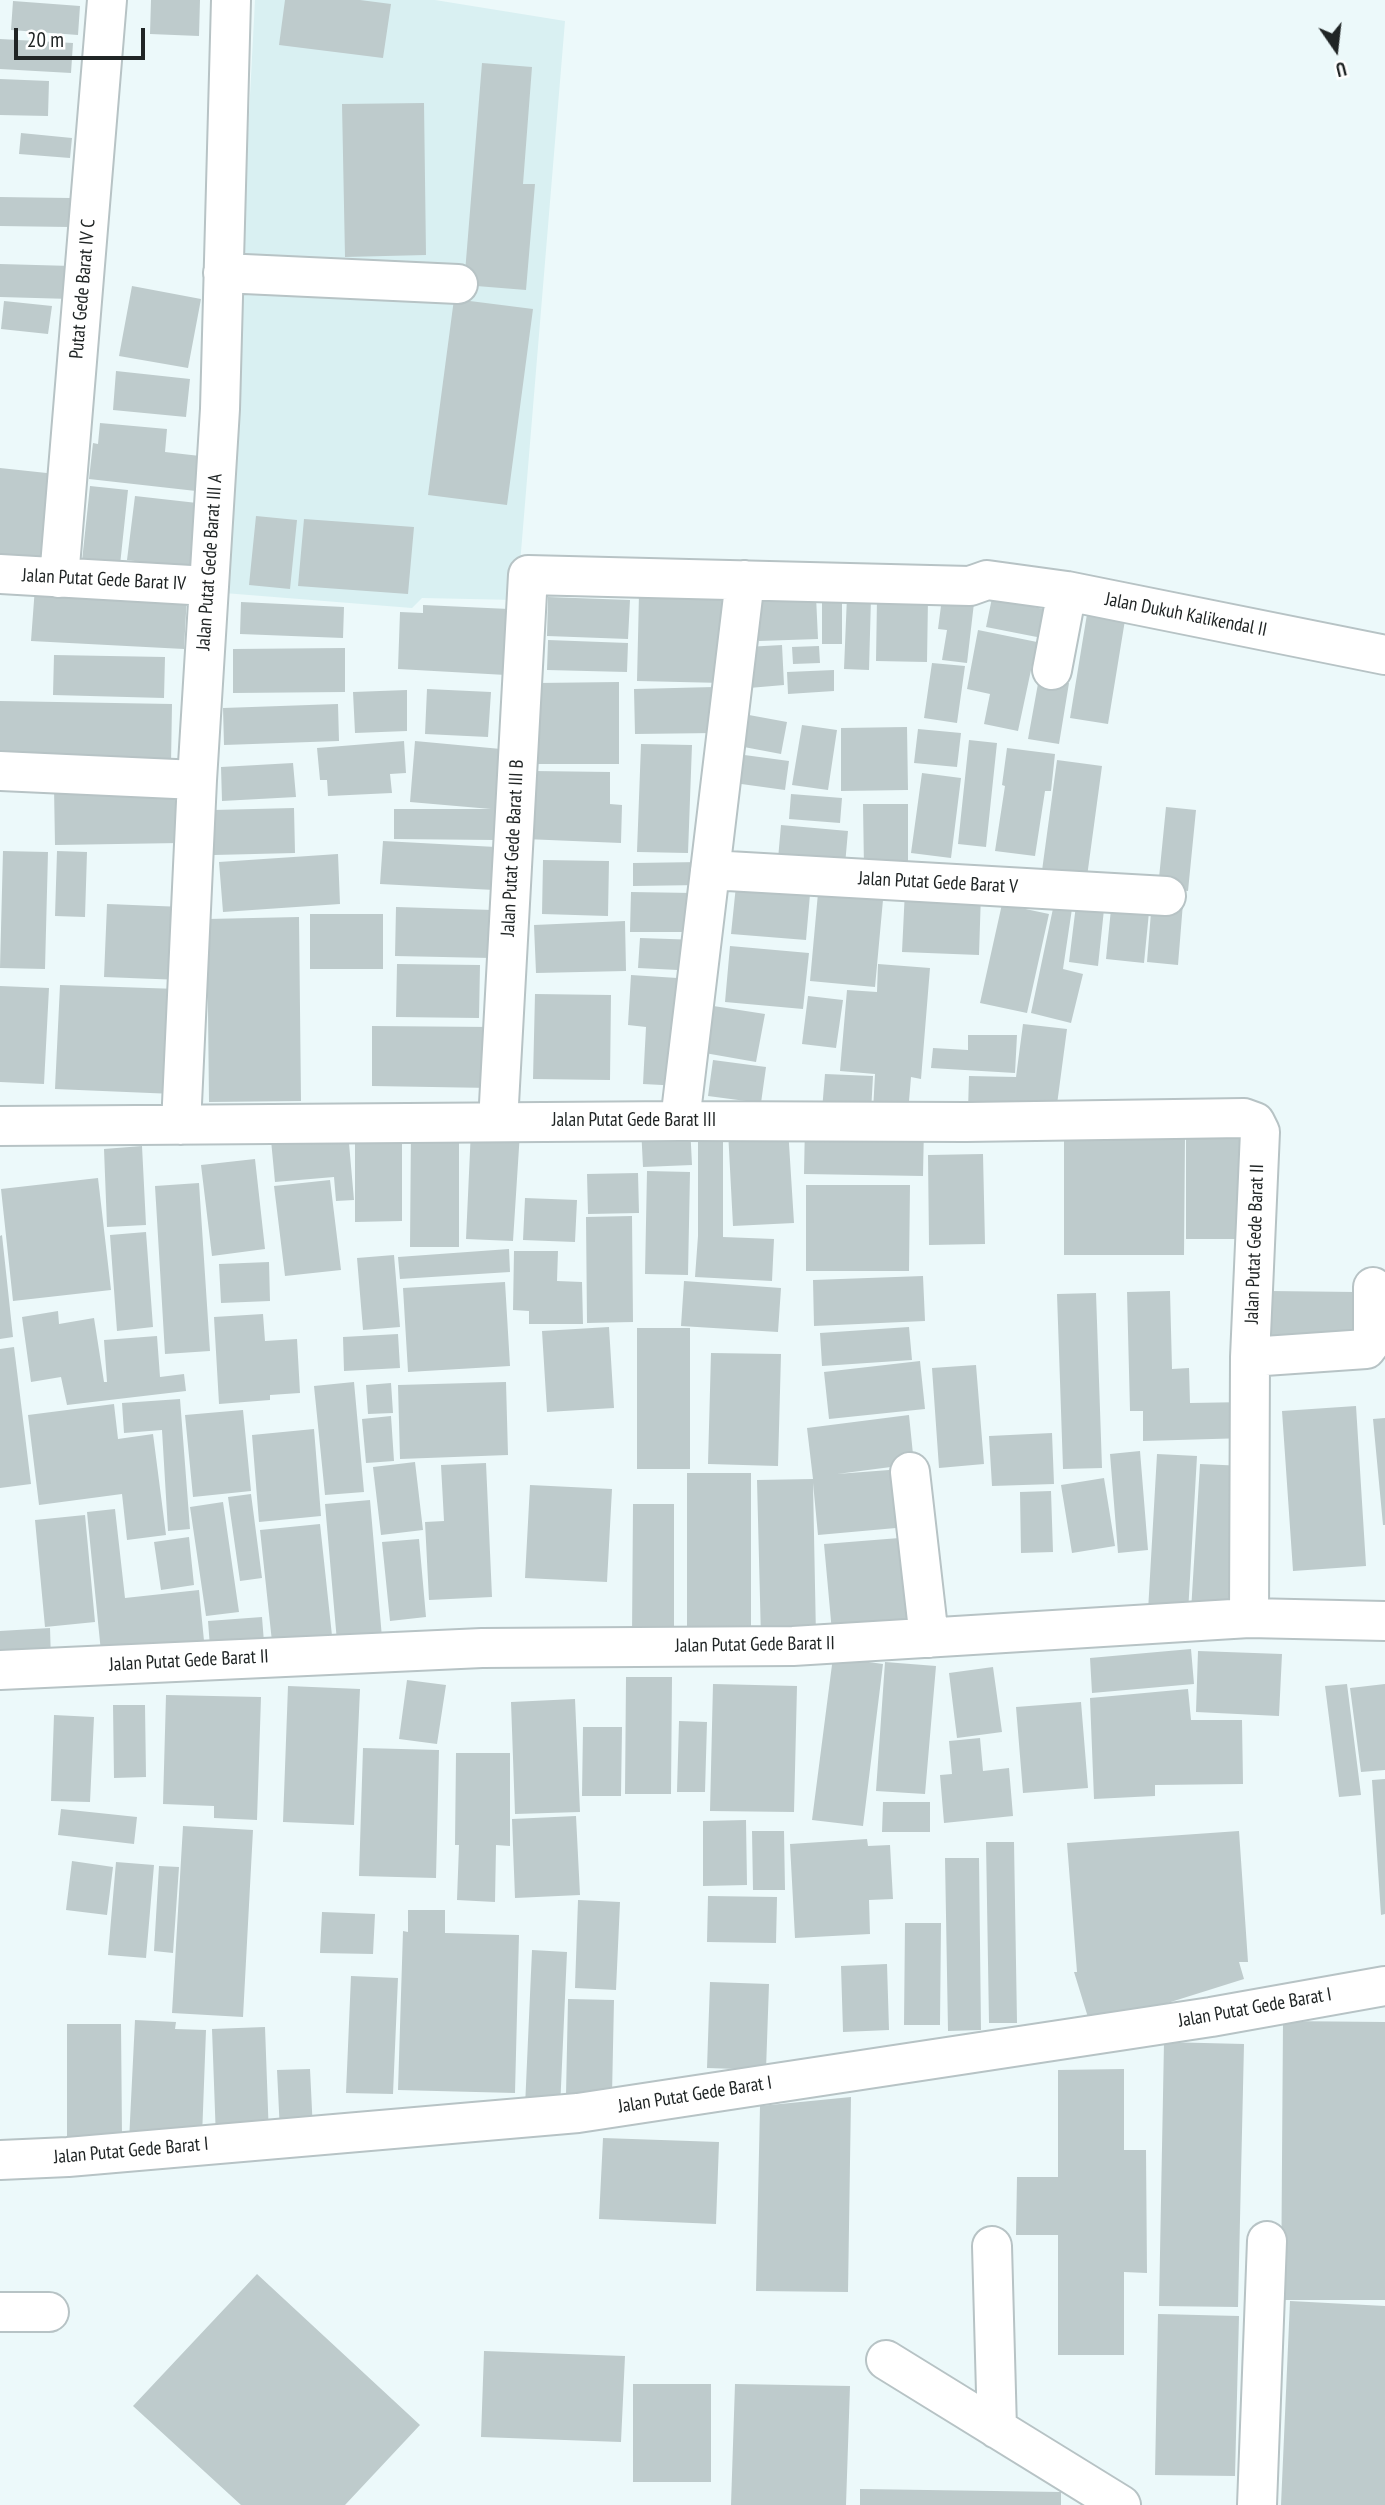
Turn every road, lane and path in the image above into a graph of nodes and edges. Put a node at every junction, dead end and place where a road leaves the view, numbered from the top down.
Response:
1 (107, 0) edge
2 (231, 0) edge
3 (223, 273) junction
4 (458, 284) dead end
5 (0, 574) edge
6 (528, 575) joint
7 (59, 578) junction
8 (745, 580) junction
9 (208, 586) junction
10 (1067, 591) junction
11 (1385, 655) edge
12 (1052, 670) dead end
13 (0, 771) edge
14 (197, 780) junction
15 (710, 870) junction
16 (1166, 896) dead end
17 (680, 1121) junction
18 (498, 1122) junction
19 (181, 1125) junction
20 (0, 1126) edge
21 (1260, 1132) joint
22 (1373, 1287) dead end
23 (1250, 1357) junction
24 (910, 1472) dead end
25 (1249, 1618) junction
26 (1385, 1621) edge
27 (929, 1638) junction
28 (0, 1670) edge
29 (1385, 1986) edge
30 (0, 2160) edge
31 (1267, 2241) dead end
32 (992, 2246) dead end
33 (0, 2312) edge
34 (49, 2312) dead end
35 (886, 2360) dead end
36 (997, 2429) junction
37 (1121, 2505) edge
38 (1257, 2505) edge

1 - 7 street, Putat Gede Barat IV C
2 - 3 street, Jalan Putat Gede Barat III A
3 - 4 street
3 - 9 street, Jalan Putat Gede Barat III A
5 - 7 street, Jalan Putat Gede Barat IV
6 - 8 street, Jalan Dukuh Kalikendal II
6 - 18 street, Jalan Putat Gede Barat III B
7 - 9 street, Jalan Putat Gede Barat IV
8 - 10 street, Jalan Dukuh Kalikendal II
8 - 15 street
9 - 14 street, Jalan Putat Gede Barat III A
10 - 11 street, Jalan Dukuh Kalikendal II
10 - 12 street
13 - 14 street
14 - 19 street, Jalan Putat Gede Barat III A
15 - 16 street, Jalan Putat Gede Barat V
15 - 17 street
17 - 18 street, Jalan Putat Gede Barat III
17 - 21 street, Jalan Putat Gede Barat III
18 - 19 street, Jalan Putat Gede Barat III
19 - 20 street, Jalan Putat Gede Barat III
21 - 23 street, Jalan Putat Gede Barat II
22 - 23 street
23 - 25 street, Jalan Putat Gede Barat II
24 - 27 street
25 - 26 street
25 - 27 street, Jalan Putat Gede Barat II
27 - 28 street, Jalan Putat Gede Barat II
29 - 30 street, Jalan Putat Gede Barat I
31 - 38 street
32 - 36 street
33 - 34 street
35 - 36 street
36 - 37 street

